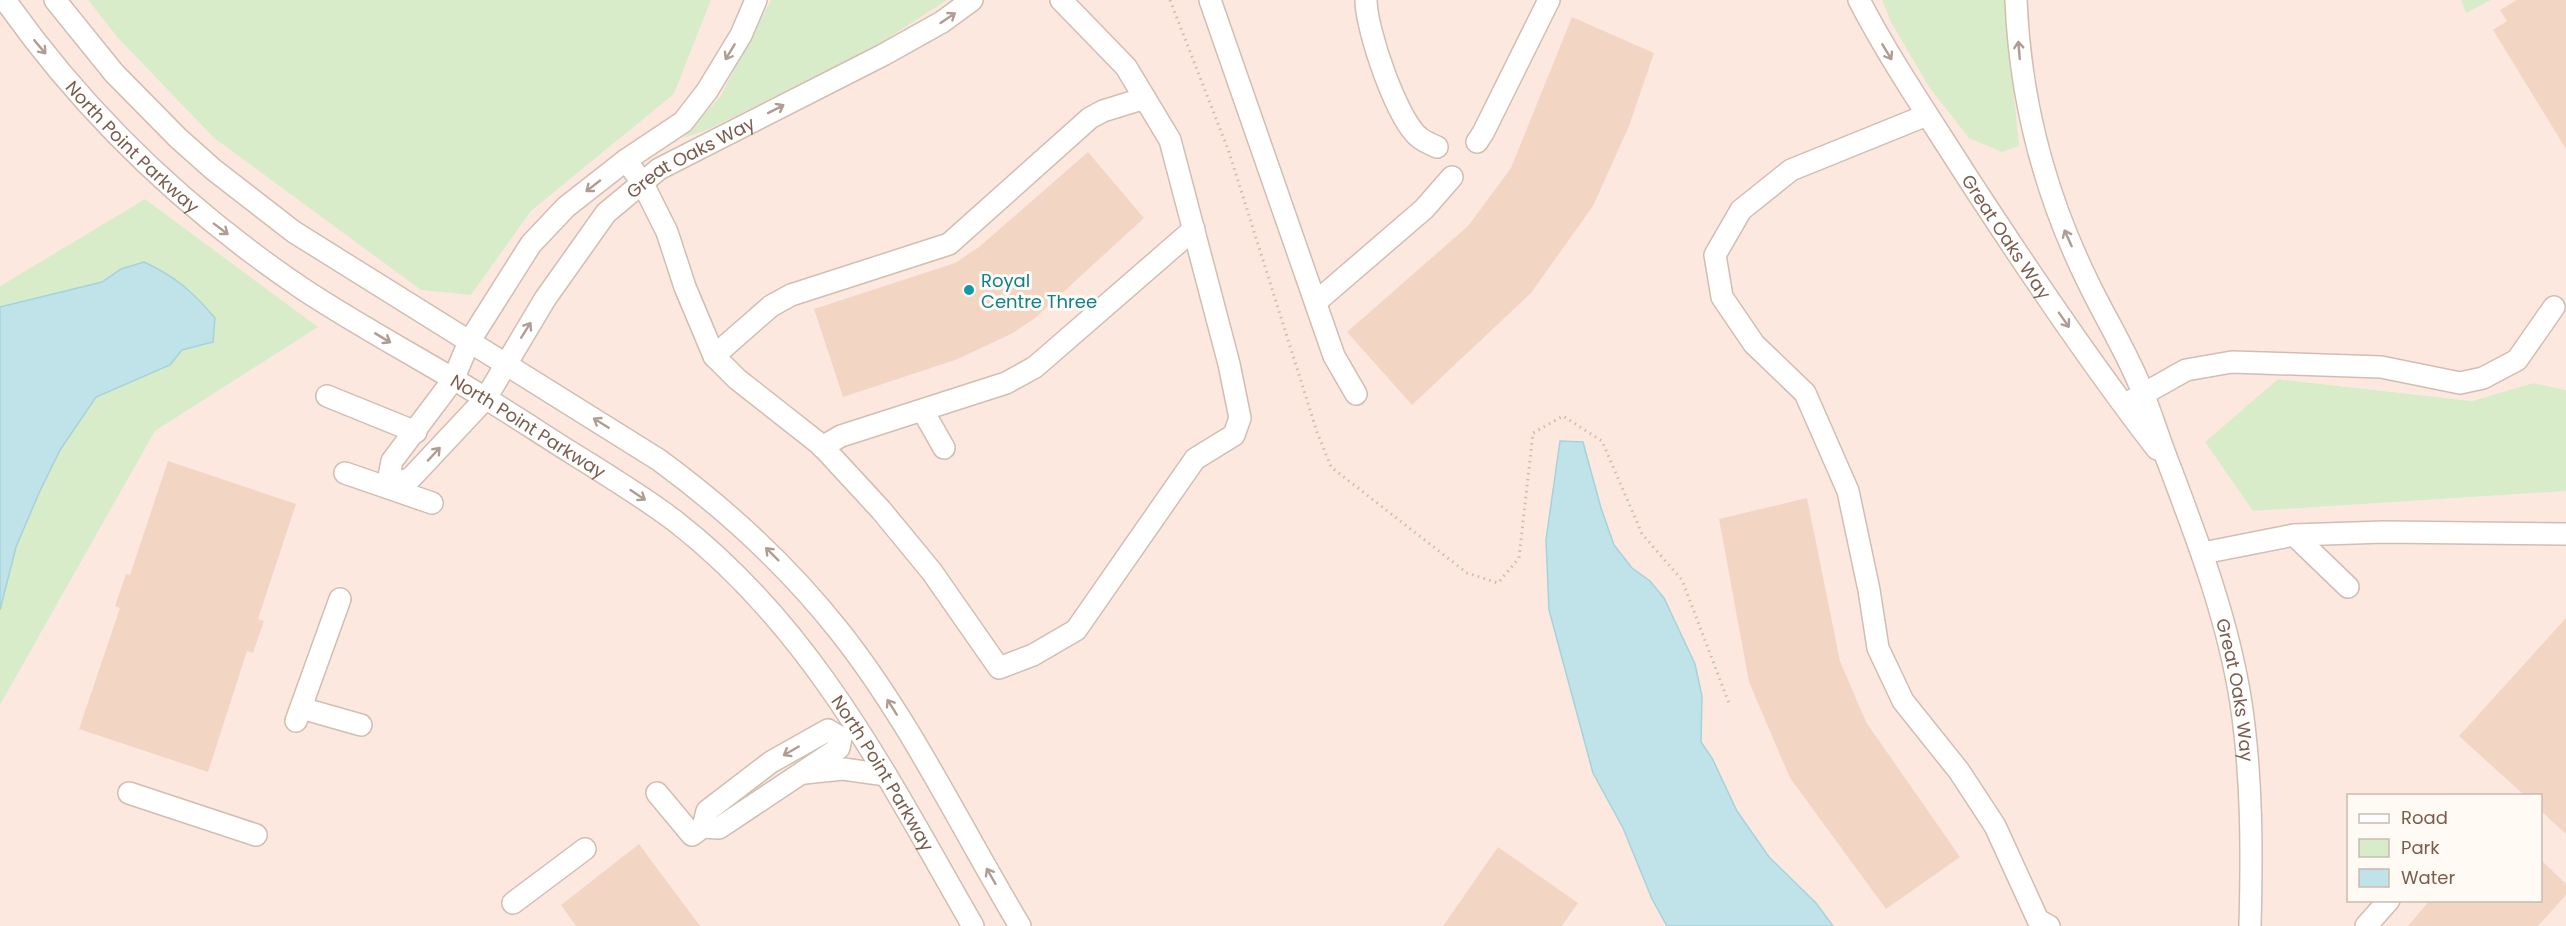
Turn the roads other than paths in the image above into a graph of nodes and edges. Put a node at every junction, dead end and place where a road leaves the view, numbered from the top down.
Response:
1 (5, 0) edge
2 (55, 0) edge
3 (756, 0) edge
4 (972, 0) edge
5 (1061, 0) edge
6 (1210, 0) edge
7 (1366, 0) edge
8 (1549, 0) edge
9 (1859, 0) edge
10 (2016, 0) edge
11 (1145, 98) junction
12 (1927, 114) junction
13 (1476, 142) dead end
14 (1437, 147) dead end
15 (626, 160) junction
16 (1452, 177) dead end
17 (643, 184) junction
18 (1194, 229) junction
19 (1316, 302) junction
20 (2554, 307) dead end
21 (469, 342) junction
22 (714, 356) junction
23 (505, 363) junction
24 (453, 380) junction
25 (2143, 393) junction
26 (1356, 394) dead end
27 (327, 396) dead end
28 (486, 398) junction
29 (2123, 406) junction
30 (923, 411) junction
31 (416, 432) junction
32 (822, 447) junction
33 (944, 448) dead end
34 (2168, 464) junction
35 (345, 473) dead end
36 (387, 487) junction
37 (432, 503) dead end
38 (2566, 534) edge
39 (2294, 535) junction
40 (2203, 553) junction
41 (2348, 586) dead end
42 (340, 599) dead end
43 (361, 725) dead end
44 (850, 734) junction
45 (800, 774) junction
46 (886, 775) junction
47 (129, 793) dead end
48 (657, 793) dead end
49 (703, 827) junction
50 (256, 835) dead end
51 (585, 849) dead end
52 (2387, 902) edge
53 (513, 903) dead end
54 (973, 926) edge
55 (1020, 926) edge
56 (2049, 926) edge
57 (2250, 926) edge
58 (2366, 926) edge

1 -> 24 street, North Point Parkway
2 - 21 street, North Point Parkway
3 -> 15 street, Great Oaks Way
17 -> 4 street, Great Oaks Way
5 - 11 street
6 - 19 street
7 - 14 street
8 - 13 street
9 -> 12 street, Great Oaks Way
25 -> 10 street, Great Oaks Way
11 - 18 street
11 - 22 street
12 -> 29 street, Great Oaks Way
12 - 56 street
15 - 17 street
15 -> 21 street, Great Oaks Way
16 - 19 street
17 - 22 street
23 -> 17 street, Great Oaks Way
18 - 30 street
18 - 32 street
19 - 26 street
20 - 25 street
21 - 23 street, North Point Parkway
21 - 24 street, Great Oaks Way
22 - 32 street
23 - 28 street, Great Oaks Way
55 -> 23 street, North Point Parkway
24 - 28 street, North Point Parkway
24 - 31 street, Great Oaks Way
25 - 29 street
25 - 34 street, Great Oaks Way
27 - 31 street
36 -> 28 street, Great Oaks Way
28 -> 44 street, North Point Parkway
29 - 34 street, Great Oaks Way
30 - 32 street
30 - 33 street
31 - 36 street, Great Oaks Way
34 - 40 street, Great Oaks Way
35 - 36 street
36 - 37 street
38 - 39 street
39 - 40 street
39 - 41 street
40 - 57 street, Great Oaks Way
42 - 43 street
44 - 45 street
44 - 46 street, North Point Parkway
44 -> 49 street
45 - 46 street
45 - 49 street
46 - 54 street, North Point Parkway
47 - 50 street
48 - 49 street
51 - 53 street
52 - 58 street

